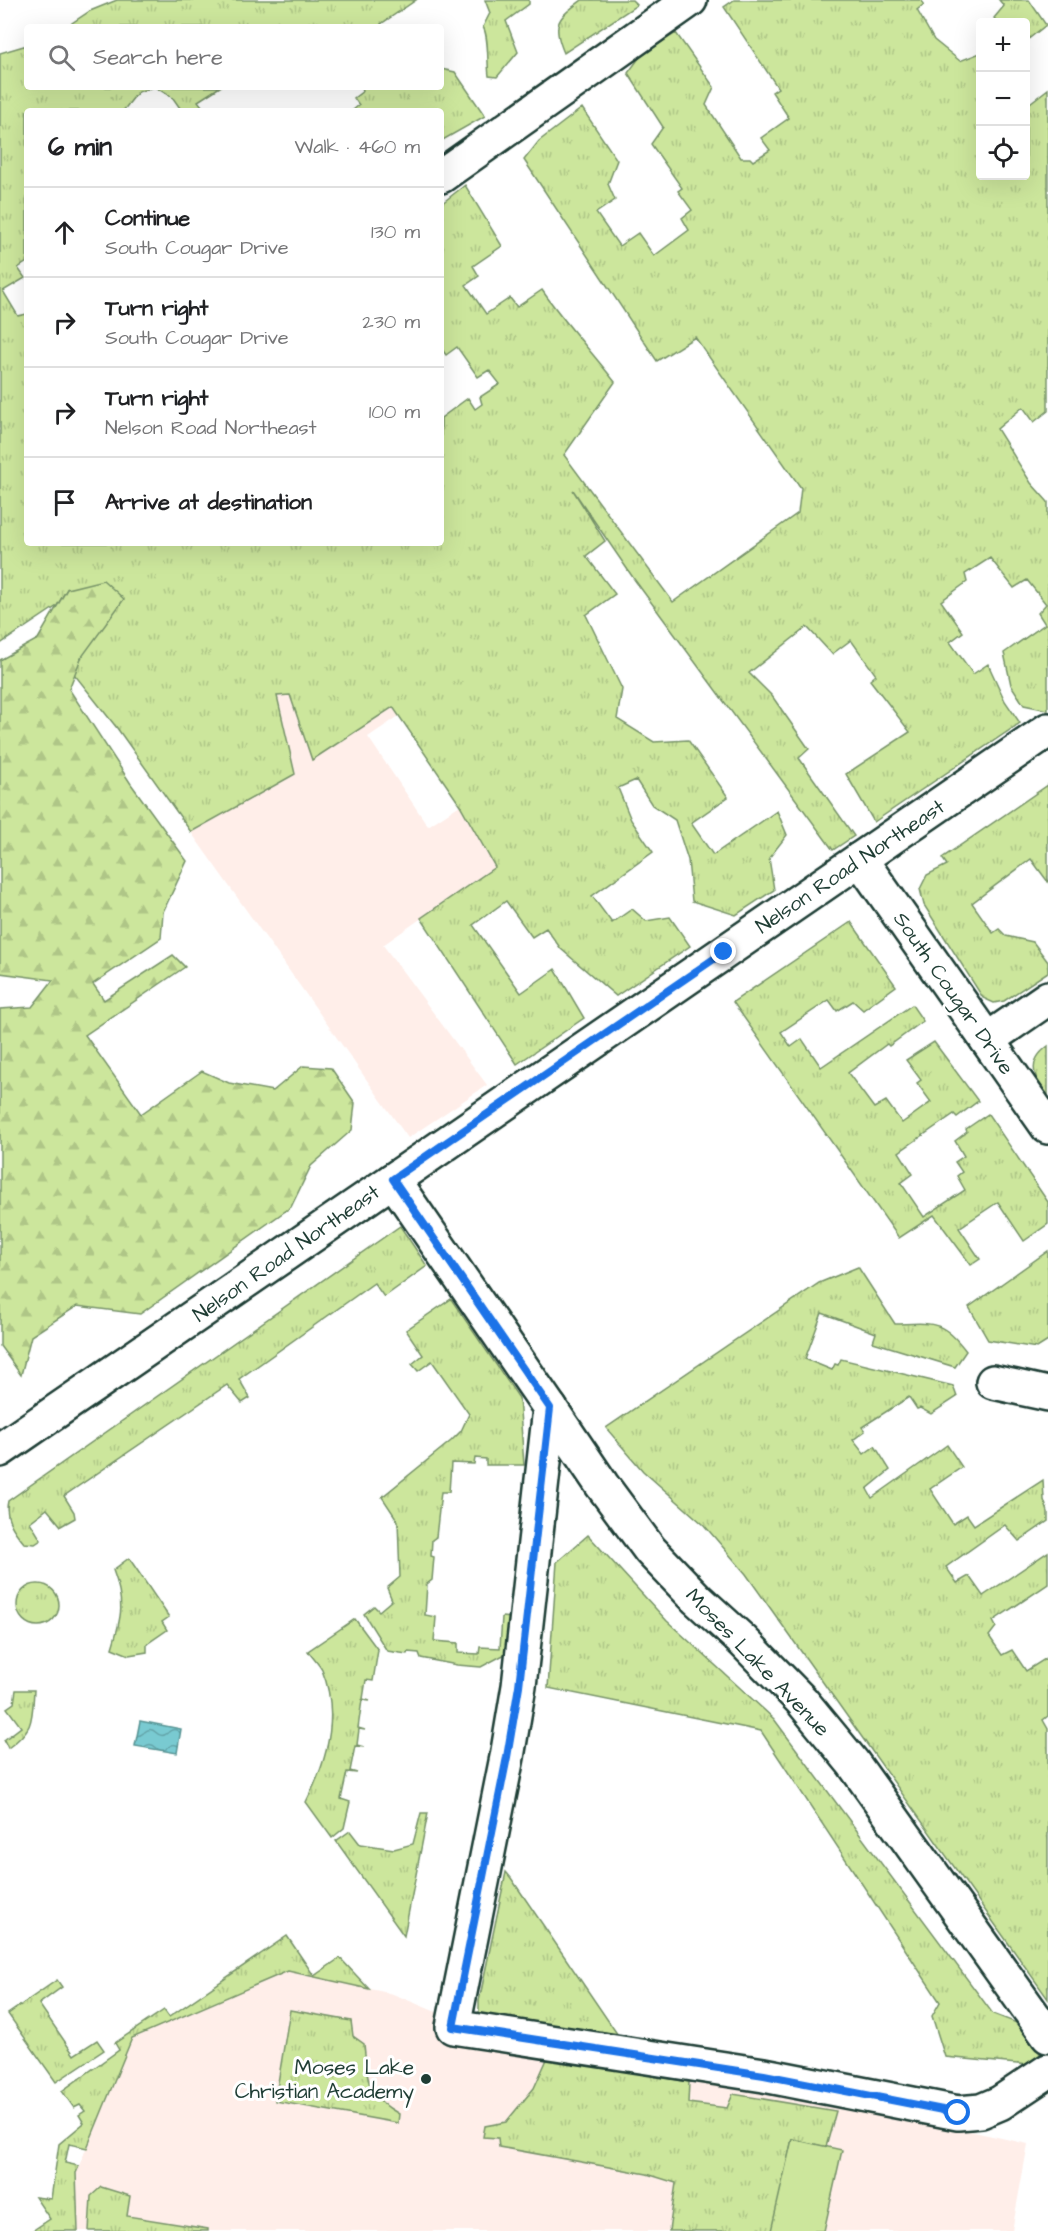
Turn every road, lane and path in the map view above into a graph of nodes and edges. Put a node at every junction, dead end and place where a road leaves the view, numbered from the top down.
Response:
1 (690, 0) edge
2 (444, 174) edge
3 (1048, 730) edge
4 (860, 859) junction
5 (1048, 998) edge
6 (987, 1040) junction
7 (1048, 1128) edge
8 (393, 1179) junction
9 (993, 1382) dead end
10 (1048, 1394) edge
11 (550, 1408) junction
12 (0, 1450) edge
13 (1048, 2036) edge
14 (1048, 2071) edge

1 - 2 street
3 - 4 street, Nelson Road Northeast
4 - 6 street, South Cougar Drive
4 - 8 street, Nelson Road Northeast
5 - 6 street
6 - 7 street, South Cougar Drive
8 - 11 street
8 - 12 street, Nelson Road Northeast
9 - 10 street
11 - 13 street, Moses Lake Avenue
11 - 14 street

